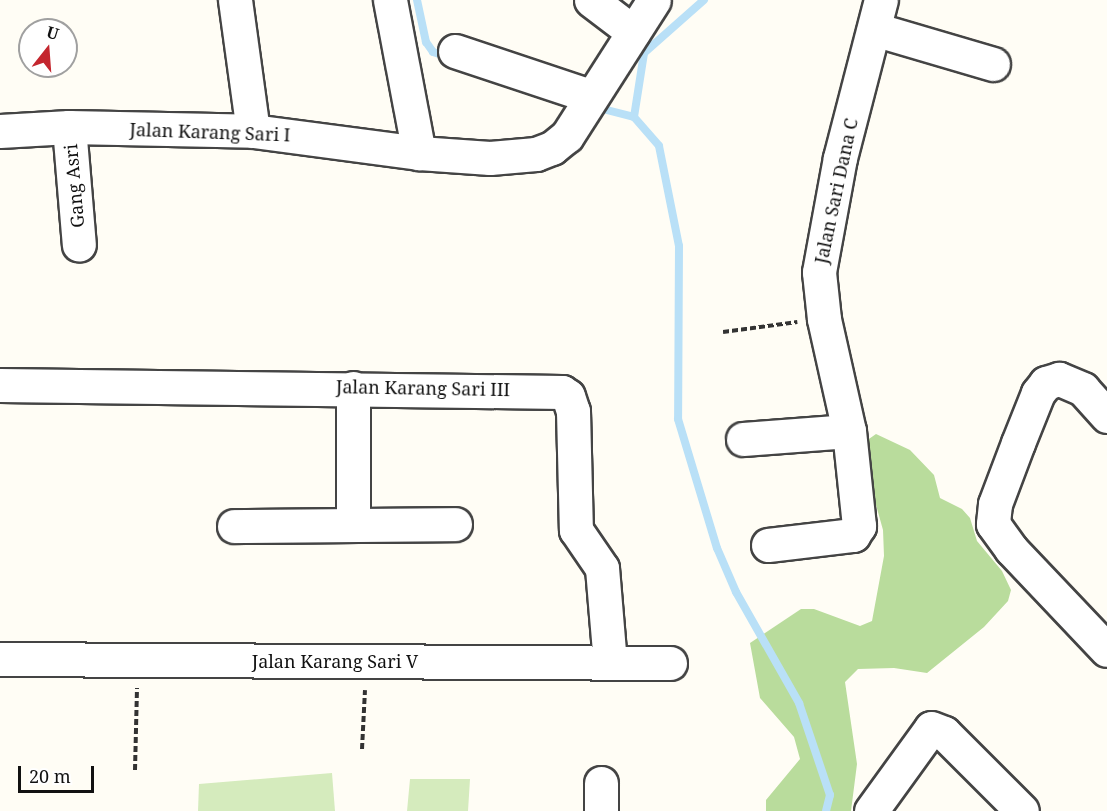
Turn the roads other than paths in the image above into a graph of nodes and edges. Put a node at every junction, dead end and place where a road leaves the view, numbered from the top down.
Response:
1 (235, 0) edge
2 (390, 0) edge
3 (591, 0) edge
4 (654, 0) edge
5 (878, 14) edge
6 (633, 32) junction
7 (456, 51) dead end
8 (993, 64) dead end
9 (590, 96) junction
10 (69, 127) junction
11 (0, 131) edge
12 (253, 131) junction
13 (419, 153) junction
14 (79, 245) dead end
15 (0, 385) edge
16 (353, 388) junction
17 (1107, 416) edge
18 (849, 430) junction
19 (743, 439) dead end
20 (353, 523) junction
21 (455, 524) dead end
22 (234, 526) dead end
23 (768, 545) dead end
24 (1107, 650) edge
25 (0, 659) edge
26 (610, 663) junction
27 (670, 663) dead end
28 (871, 811) edge
29 (1022, 811) edge

1 - 12 street
2 - 13 street
3 - 6 street
4 - 6 street, Jalan Karang Sari I
5 - 8 street
5 - 18 street, Jalan Sari Dana C
6 - 9 street, Jalan Karang Sari I
7 - 9 street
9 - 13 street, Jalan Karang Sari I
10 - 11 street, Jalan Karang Sari I
10 - 12 street, Jalan Karang Sari I
10 - 14 street, Gang Asri
12 - 13 street, Jalan Karang Sari I
15 - 16 street, Jalan Karang Sari III
16 - 20 street
16 - 26 street, Jalan Karang Sari III
17 - 24 street
18 - 19 street
18 - 23 street, Jalan Sari Dana C
20 - 21 street
20 - 22 street
25 - 26 street, Jalan Karang Sari V
26 - 27 street, Jalan Karang Sari V
28 - 29 street

